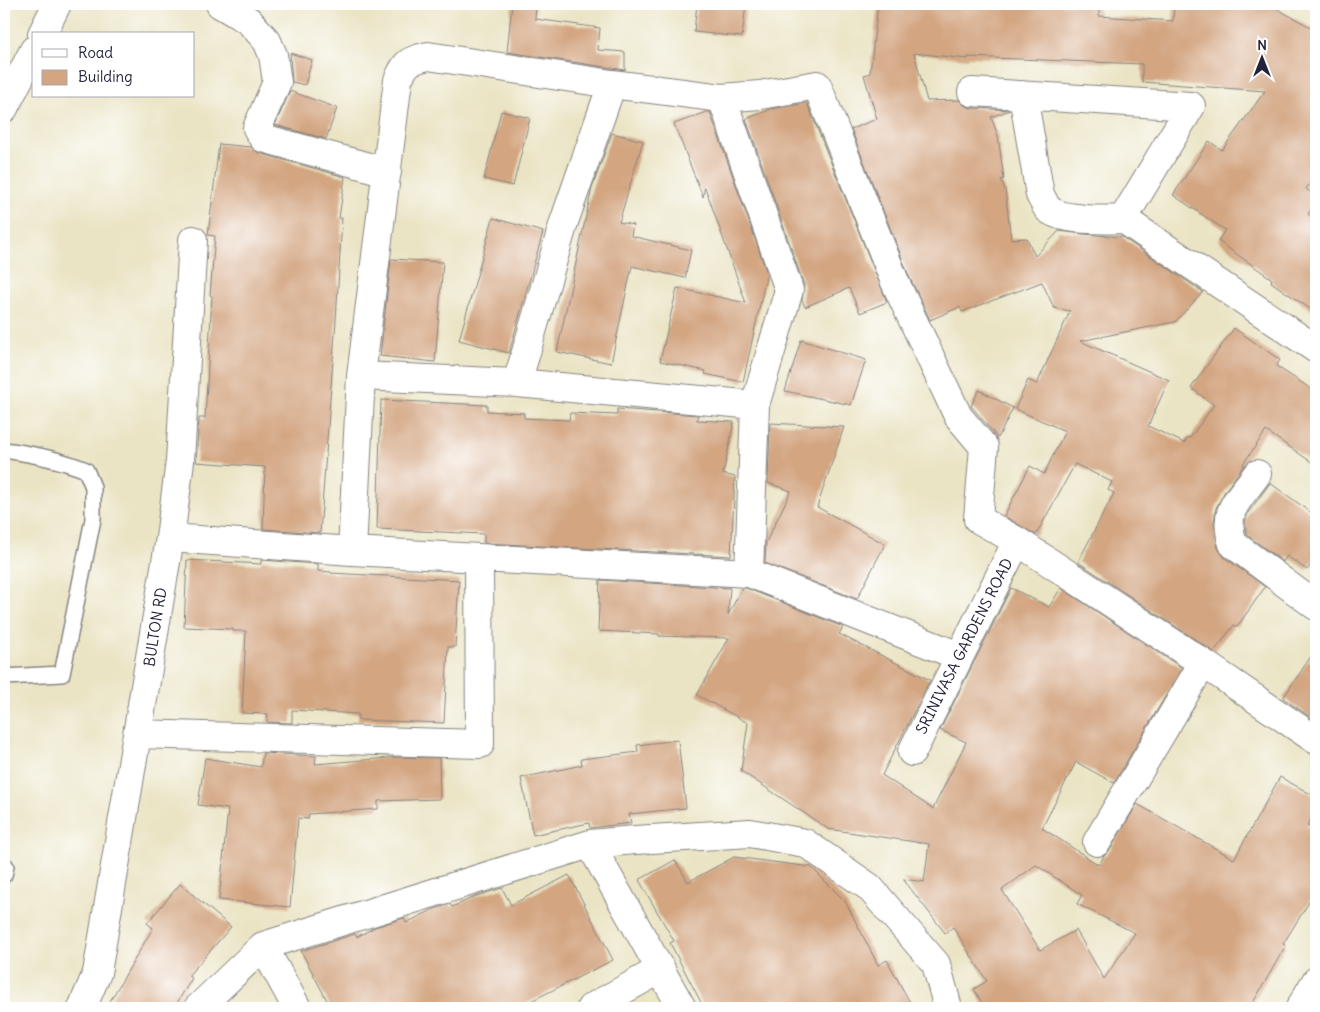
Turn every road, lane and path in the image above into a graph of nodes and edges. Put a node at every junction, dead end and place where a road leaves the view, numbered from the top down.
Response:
1 (57, 4) edge
2 (220, 4) edge
3 (43, 32) edge
4 (32, 54) edge
5 (612, 84) junction
6 (972, 92) dead end
7 (1023, 95) junction
8 (722, 98) junction
9 (4, 108) edge
10 (387, 172) junction
11 (1123, 219) junction
12 (193, 240) dead end
13 (1316, 349) edge
14 (361, 376) junction
15 (517, 383) junction
16 (755, 404) junction
17 (4, 450) edge
18 (1257, 474) dead end
19 (170, 538) junction
20 (1017, 541) junction
21 (352, 552) junction
22 (479, 559) junction
23 (749, 573) junction
24 (1316, 606) edge
25 (959, 656) junction
26 (1203, 663) junction
27 (4, 676) edge
28 (138, 734) junction
29 (1316, 740) edge
30 (912, 752) dead end
31 (1097, 842) dead end
32 (590, 844) junction
33 (4, 866) edge
34 (4, 875) edge
35 (263, 946) junction
36 (661, 970) junction
37 (1316, 981) edge
38 (82, 1008) edge
39 (198, 1008) edge
40 (297, 1008) edge
41 (591, 1008) edge
42 (682, 1008) edge
43 (948, 1008) edge
44 (1300, 1008) edge

1 - 3 street
2 - 10 street
4 - 9 street
5 - 8 street
5 - 10 street
5 - 15 street
6 - 7 street
7 - 11 street
7 - 11 street
8 - 16 street
8 - 20 street
10 - 14 street
11 - 13 street
12 - 19 street, BULTON RD
14 - 15 street
14 - 21 street
15 - 16 street
16 - 23 street
17 - 27 lane
18 - 24 street
19 - 21 street
19 - 28 street, BULTON RD
20 - 25 street, SRINIVASA GARDENS ROAD
20 - 26 street
21 - 22 street
22 - 23 street
22 - 28 street
23 - 25 street
25 - 30 street, SRINIVASA GARDENS ROAD
26 - 29 street
26 - 31 street
28 - 38 street, BULTON RD
32 - 35 street
32 - 36 street
32 - 43 street
33 - 34 lane
35 - 39 street
35 - 40 street
36 - 41 street
36 - 42 street
37 - 44 street

